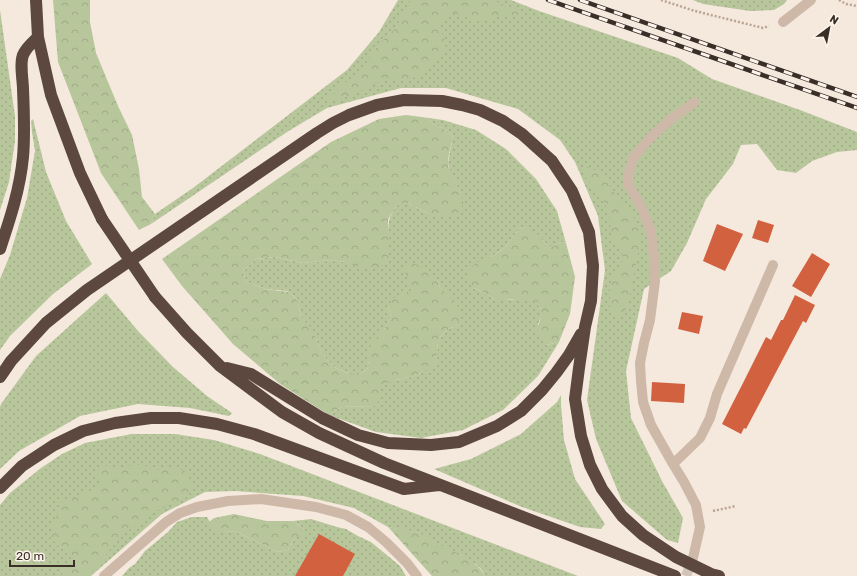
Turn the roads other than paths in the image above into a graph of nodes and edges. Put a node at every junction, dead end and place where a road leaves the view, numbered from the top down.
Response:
1 (36, 0) edge
2 (811, 0) edge
3 (783, 22) road end
4 (38, 37) junction
5 (695, 102) dead end
6 (0, 249) edge
7 (773, 265) dead end
8 (585, 327) junction
9 (220, 366) junction
10 (0, 377) edge
11 (673, 464) junction
12 (440, 485) junction
13 (0, 488) edge
14 (692, 558) tunnel mouth
15 (104, 576) edge
16 (417, 576) edge
17 (674, 576) edge
18 (719, 576) edge

1 - 4 highway
2 - 3 street
4 - 6 highway
4 - 9 highway, bridge
5 - 11 street
7 - 11 street
8 - 9 highway
8 - 10 highway
8 - 18 highway
9 - 12 highway
11 - 14 street
12 - 13 highway
12 - 17 highway
15 - 16 street

